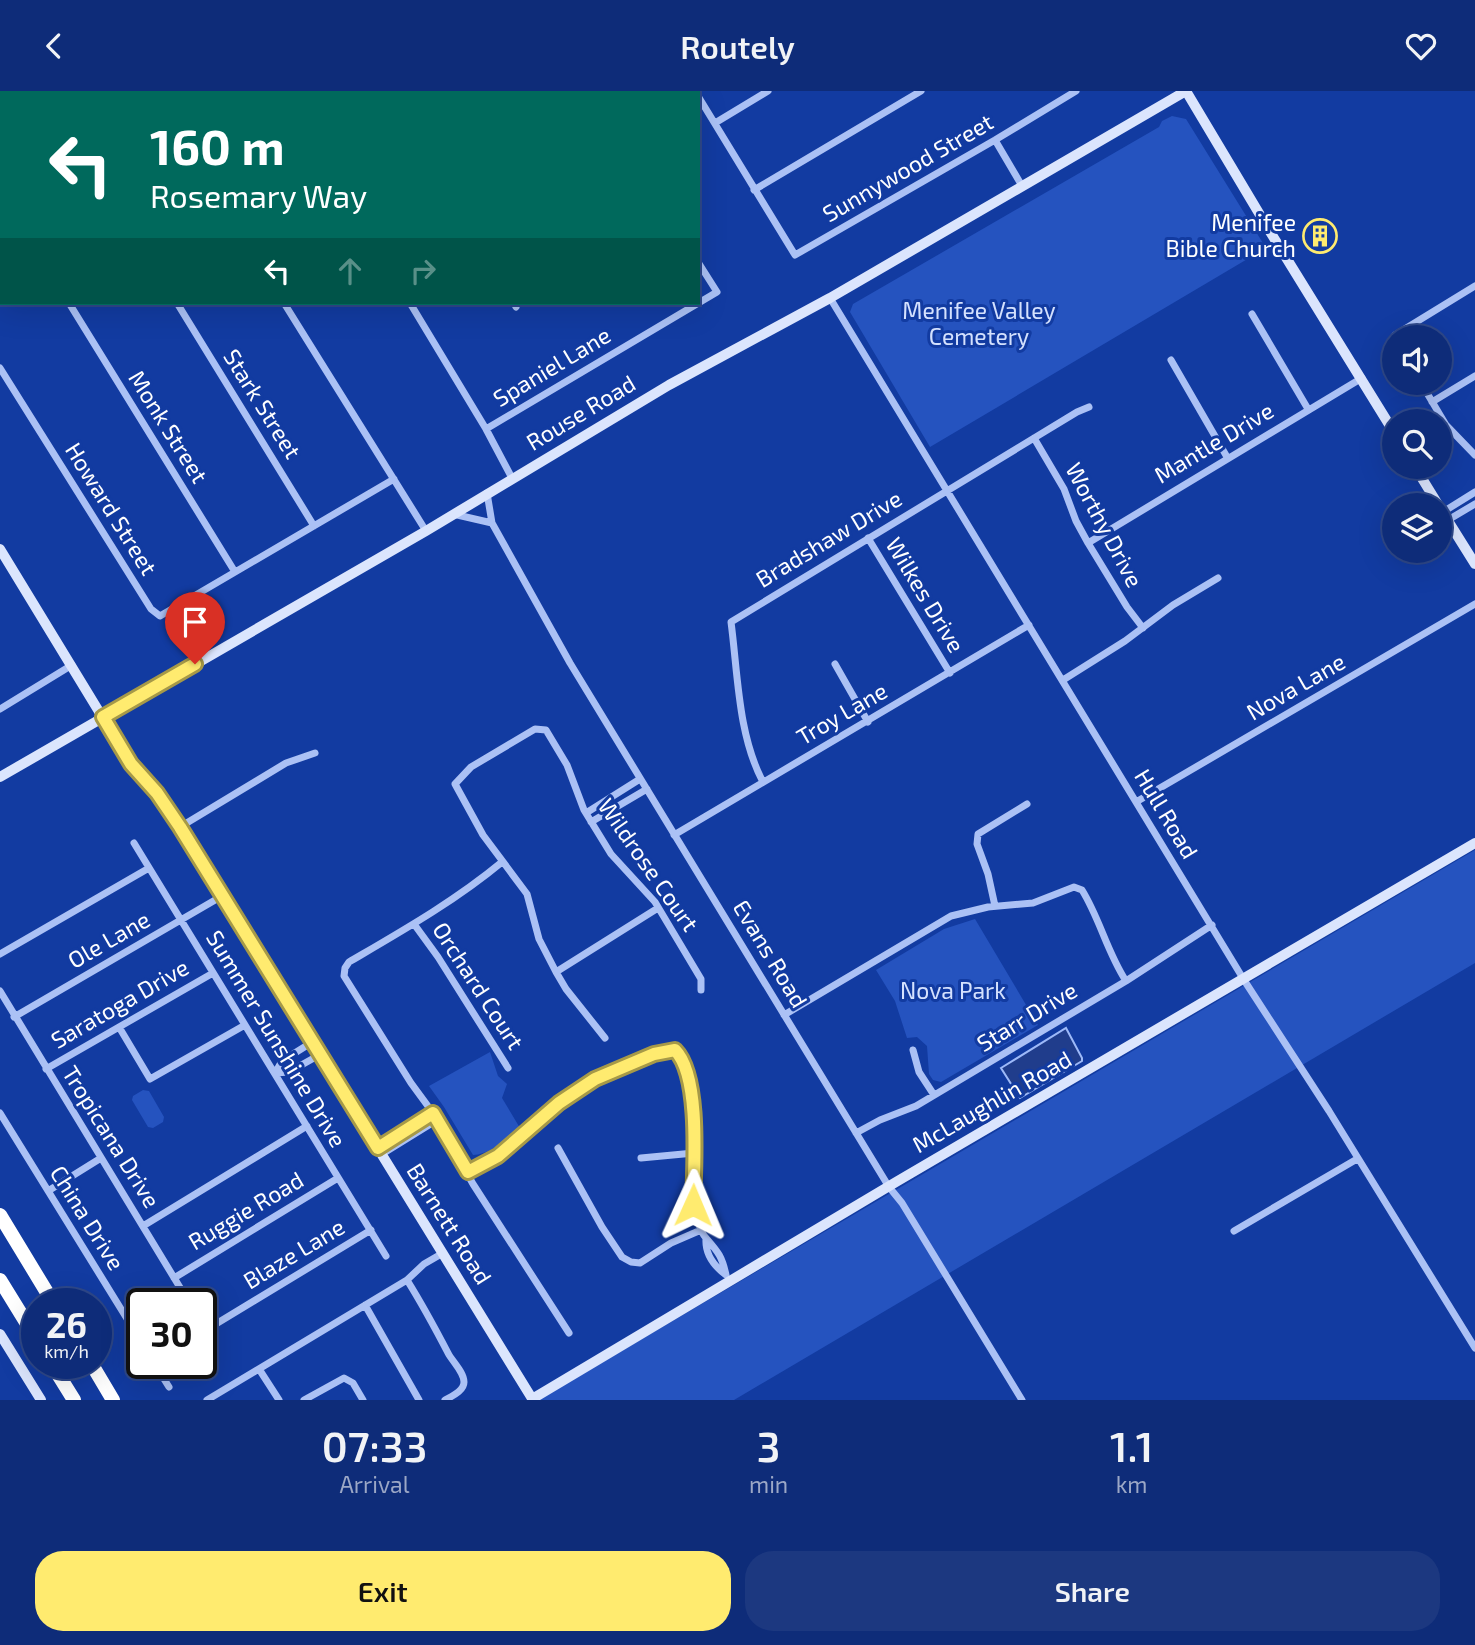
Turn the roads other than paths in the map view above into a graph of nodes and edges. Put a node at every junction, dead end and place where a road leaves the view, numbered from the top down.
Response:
1 (768, 91) edge
2 (921, 91) edge
3 (1076, 91) edge
4 (1186, 91) edge
5 (700, 99) edge
6 (715, 123) junction
7 (995, 141) junction
8 (1022, 186) junction
9 (754, 190) junction
10 (700, 265) edge
11 (1475, 286) edge
12 (830, 298) junction
13 (700, 302) edge
14 (70, 305) edge
15 (178, 305) edge
16 (285, 305) edge
17 (411, 305) edge
18 (694, 305) edge
19 (1252, 314) dead end
20 (1413, 325) edge
21 (1171, 360) dead end
22 (0, 368) edge
23 (1475, 376) edge
24 (1362, 378) junction
25 (1428, 395) edge
26 (1432, 402) junction
27 (1089, 407) dead end
28 (1308, 409) junction
29 (1382, 412) edge
30 (486, 429) junction
31 (1034, 439) junction
32 (1475, 455) edge
33 (1227, 457) junction
34 (512, 478) junction
35 (394, 479) junction
36 (948, 490) junction
37 (1475, 492) edge
38 (487, 493) junction
39 (1475, 504) edge
40 (1452, 505) edge
41 (1452, 509) edge
42 (453, 515) junction
43 (492, 523) junction
44 (314, 526) junction
45 (1452, 527) edge
46 (426, 531) junction
47 (868, 538) junction
48 (1087, 543) junction
49 (0, 548) edge
50 (1475, 564) edge
51 (234, 572) junction
52 (1218, 578) dead end
53 (1475, 604) edge
54 (1029, 625) junction
55 (1143, 628) junction
56 (835, 664) dead end
57 (72, 665) junction
58 (950, 673) junction
59 (1063, 680) junction
60 (0, 709) edge
61 (103, 717) junction
62 (868, 722) junction
63 (315, 753) dead end
64 (0, 777) edge
65 (640, 779) junction
66 (764, 782) junction
67 (646, 789) junction
68 (1136, 802) junction
69 (1027, 804) dead end
70 (586, 813) junction
71 (591, 822) junction
72 (180, 827) junction
73 (674, 835) junction
74 (134, 843) dead end
75 (1475, 843) edge
76 (502, 862) junction
77 (149, 868) junction
78 (222, 896) junction
79 (995, 906) junction
80 (658, 908) junction
81 (181, 920) junction
82 (414, 924) junction
83 (1212, 925) junction
84 (0, 954) edge
85 (556, 972) junction
86 (213, 973) junction
87 (1244, 980) junction
88 (1126, 981) junction
89 (701, 990) dead end
90 (0, 991) edge
91 (784, 1015) junction
92 (14, 1017) junction
93 (245, 1025) junction
94 (119, 1027) junction
95 (605, 1038) dead end
96 (314, 1041) junction
97 (913, 1050) dead end
98 (321, 1053) junction
99 (508, 1068) dead end
100 (46, 1069) junction
101 (275, 1073) junction
102 (934, 1095) junction
103 (0, 1113) edge
104 (435, 1117) junction
105 (307, 1126) junction
106 (856, 1133) junction
107 (558, 1149) dead end
108 (380, 1151) junction
109 (694, 1153) junction
110 (101, 1158) junction
111 (641, 1158) dead end
112 (1357, 1159) junction
113 (468, 1172) junction
114 (338, 1178) junction
115 (889, 1187) junction
116 (48, 1191) junction
117 (0, 1215) edge
118 (143, 1226) junction
119 (371, 1230) junction
120 (701, 1230) junction
121 (1234, 1231) dead end
122 (443, 1254) junction
123 (386, 1256) dead end
124 (174, 1278) junction
125 (728, 1278) junction
126 (0, 1280) edge
127 (407, 1280) junction
128 (44, 1288) edge
129 (180, 1288) edge
130 (365, 1305) junction
131 (21, 1314) edge
132 (126, 1317) edge
133 (217, 1324) edge
134 (569, 1333) dead end
135 (0, 1334) edge
136 (1475, 1348) edge
137 (259, 1369) junction
138 (61, 1379) edge
139 (101, 1379) edge
140 (164, 1379) edge
141 (169, 1387) dead end
142 (221, 1397) edge
143 (41, 1400) edge
144 (74, 1400) edge
145 (113, 1400) edge
146 (207, 1400) edge
147 (279, 1400) edge
148 (304, 1400) edge
149 (363, 1400) edge
150 (419, 1400) edge
151 (445, 1400) edge
152 (532, 1400) edge
153 (1023, 1400) edge

1 - 6 street
2 - 9 street
3 - 7 street, Sunnywood Street
4 - 8 street, Rouse Road
4 - 24 street
5 - 6 street
6 - 9 street
7 - 8 street
7 - 9 street, Sunnywood Street
8 - 12 street, Rouse Road
10 - 13 street, Spaniel Lane
11 - 20 street
12 - 34 street, Rouse Road
12 - 36 street, Hull Road
14 - 51 street, Monk Street
15 - 44 street, Stark Street
16 - 35 street
17 - 30 street
18 - 30 street, Spaniel Lane
19 - 28 street
21 - 33 street
22 - 51 street, Howard Street
23 - 26 street
24 - 28 street, Mantle Drive
24 - 29 street
25 - 26 street
26 - 32 street
27 - 31 street, Bradshaw Drive
28 - 33 street, Mantle Drive
30 - 34 street
31 - 36 street, Bradshaw Drive
31 - 48 street, Worthy Drive
33 - 48 street, Mantle Drive
34 - 38 street, Rouse Road
35 - 44 street, Howard Street
35 - 46 street
36 - 47 street, Bradshaw Drive
36 - 54 street, Hull Road
37 - 40 street
38 - 42 street, Rouse Road
38 - 43 street, Evans Road
39 - 41 street
42 - 43 street
42 - 46 street, Rouse Road
43 - 65 street, Evans Road
44 - 51 street, Howard Street
45 - 50 street
46 - 61 street, Rouse Road
47 - 58 street, Wilkes Drive
47 - 66 street, Bradshaw Drive
48 - 55 street, Worthy Drive
49 - 57 street, Barnett Road
52 - 55 street
53 - 68 street, Nova Lane
54 - 58 street, Troy Lane
54 - 59 street, Hull Road
55 - 59 street
56 - 62 street
57 - 60 street
57 - 61 street, Barnett Road
58 - 62 street, Troy Lane
59 - 68 street, Hull Road
61 - 64 street, Rouse Road
61 - 72 street, Barnett Road
62 - 66 street, Troy Lane
63 - 72 street
65 - 67 street, Evans Road
65 - 70 street
66 - 73 street, Troy Lane
67 - 71 street
67 - 73 street, Evans Road
68 - 83 street, Hull Road
69 - 79 street
70 - 71 street, Wildrose Court
70 - 76 street, Wildrose Court
71 - 80 street, Wildrose Court
72 - 78 street, Barnett Road
73 - 91 street, Evans Road
74 - 77 street, Summer Sunshine Drive
75 - 87 street, McLaughlin Road
76 - 82 street
76 - 85 street
77 - 81 street, Summer Sunshine Drive
77 - 84 street
78 - 81 street, Ole Lane
78 - 96 street, Barnett Road
79 - 88 street
79 - 91 street
80 - 85 street
80 - 89 street, Wildrose Court
81 - 86 street, Summer Sunshine Drive
81 - 92 street, Ole Lane
82 - 99 street, Orchard Court
82 - 104 street
83 - 87 street, Hull Road
83 - 88 street, Starr Drive
85 - 95 street
86 - 93 street, Summer Sunshine Drive
86 - 94 street, Saratoga Drive
87 - 112 street, Hull Road
87 - 115 street, McLaughlin Road
88 - 102 street, Starr Drive
90 - 92 street, Tropicana Drive
91 - 106 street, Evans Road
92 - 100 street, Tropicana Drive
93 - 94 street
93 - 101 street, Summer Sunshine Drive
94 - 100 street, Saratoga Drive
96 - 98 street, Barnett Road
96 - 101 street
97 - 102 street
98 - 101 street
98 - 108 street, Barnett Road
100 - 110 street, Tropicana Drive
101 - 105 street, Summer Sunshine Drive
102 - 106 street, Starr Drive
103 - 116 street, China Drive
104 - 108 street
104 - 113 street
105 - 114 street, Summer Sunshine Drive
105 - 118 street
106 - 115 street, Evans Road
107 - 120 street
108 - 122 street, Barnett Road
109 - 111 street
109 - 113 street
109 - 120 street
110 - 116 street
110 - 118 street, Tropicana Drive
112 - 121 street
112 - 136 street, Hull Road
113 - 134 street
114 - 119 street, Summer Sunshine Drive
114 - 124 street, Ruggie Road
115 - 125 street, McLaughlin Road
115 - 153 street, Evans Road
116 - 132 street, China Drive
117 - 128 highway
118 - 124 street, Tropicana Drive
119 - 123 street, Summer Sunshine Drive
119 - 133 street, Blaze Lane
120 - 125 street
122 - 127 street
122 - 152 street, Barnett Road
124 - 129 street, Tropicana Drive
125 - 152 street, McLaughlin Road
126 - 131 highway
127 - 130 street
127 - 151 street
130 - 137 street
130 - 150 street
135 - 143 street
137 - 142 street
137 - 147 street
138 - 144 highway
139 - 145 highway
140 - 141 street
142 - 146 street
148 - 149 street

